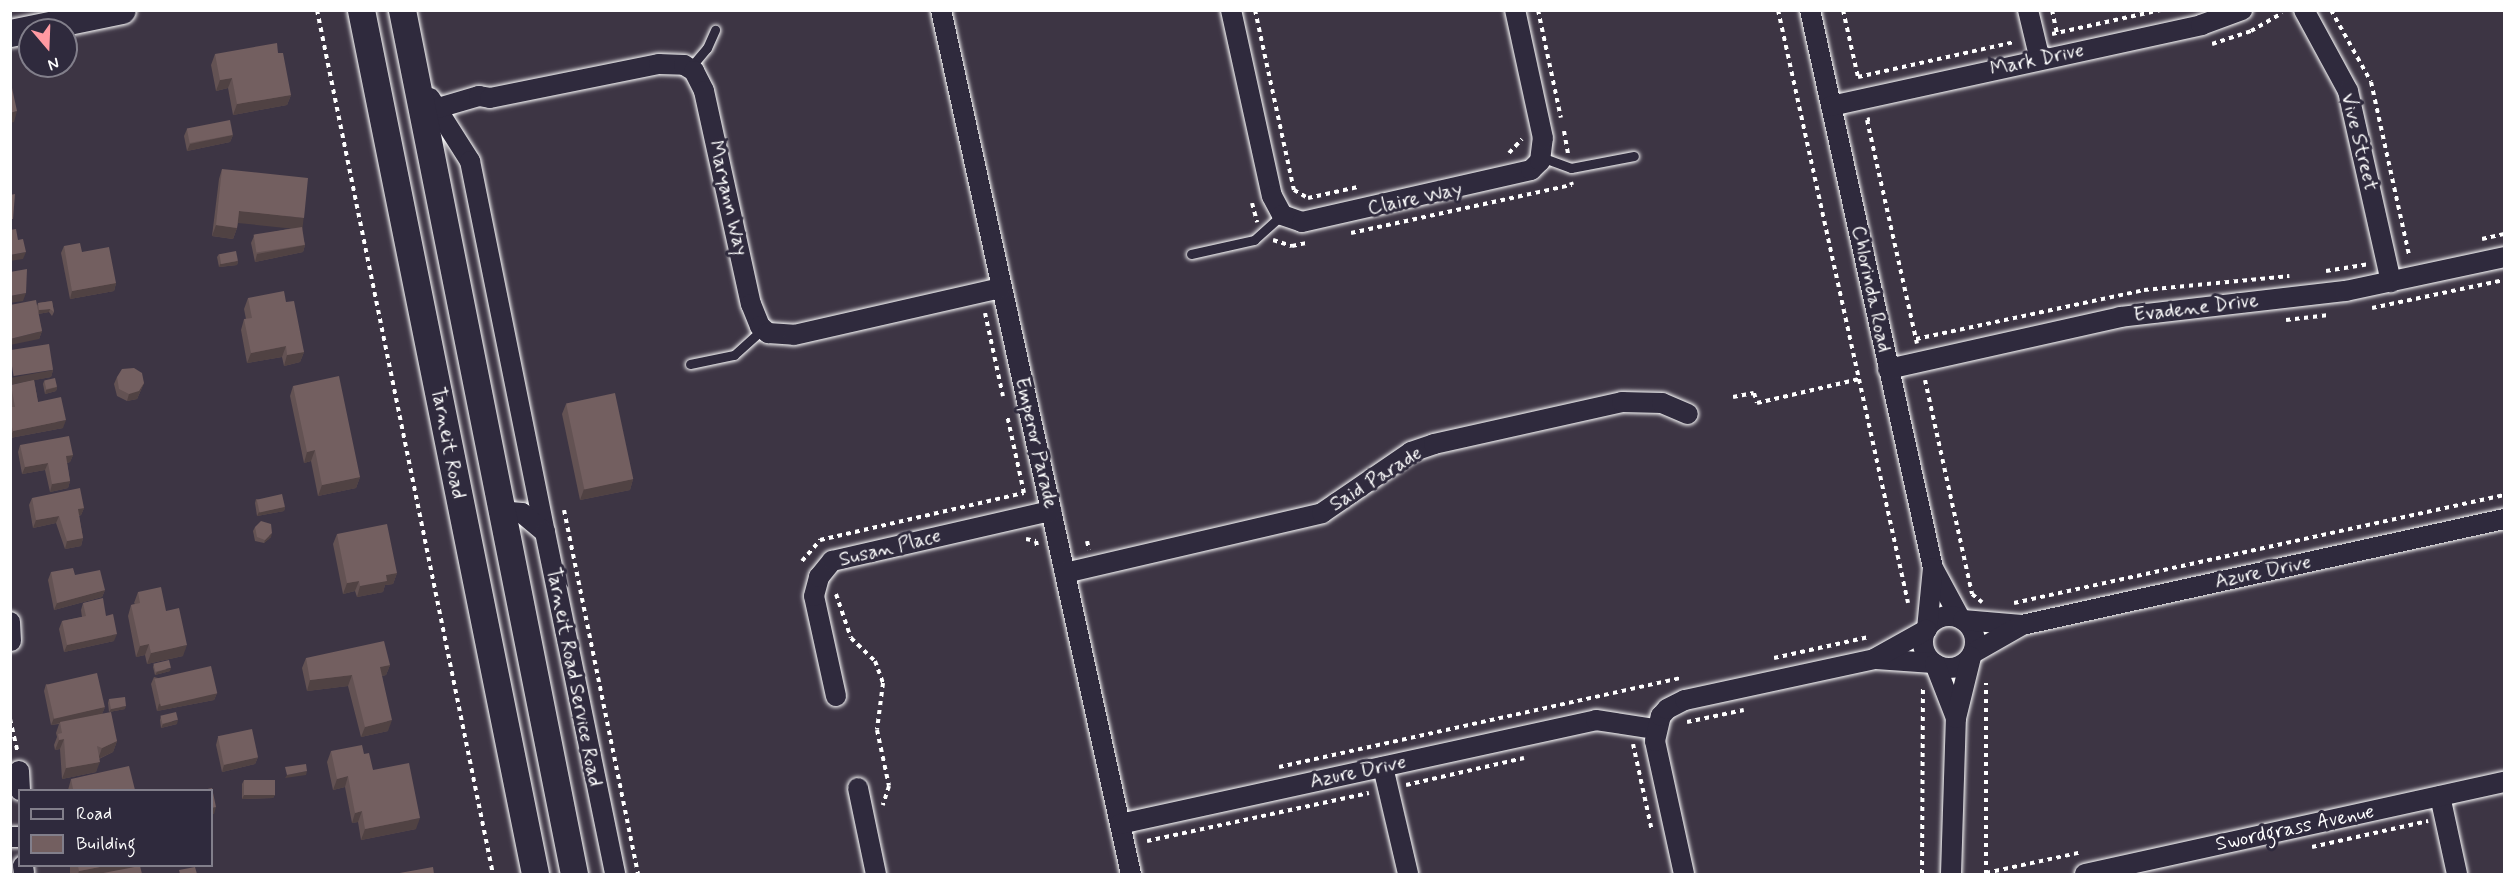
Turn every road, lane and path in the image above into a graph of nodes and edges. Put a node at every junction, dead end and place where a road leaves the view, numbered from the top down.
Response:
1 (122, 10) edge
2 (317, 10) edge
3 (361, 10) edge
4 (402, 10) edge
5 (941, 10) edge
6 (1231, 10) edge
7 (1255, 10) edge
8 (1515, 10) edge
9 (1538, 10) edge
10 (1778, 10) edge
11 (1810, 10) edge
12 (1843, 10) edge
13 (2028, 10) edge
14 (2052, 10) edge
15 (2160, 10) edge
16 (2242, 10) edge
17 (2281, 10) edge
18 (2304, 10) edge
19 (2286, 20) dead end
20 (715, 30) dead end
21 (10, 33) edge
22 (2057, 33) junction
23 (2035, 38) junction
24 (2040, 60) junction
25 (690, 68) junction
26 (1858, 77) junction
27 (415, 79) junction
28 (490, 98) junction
29 (1862, 99) junction
30 (1831, 106) junction
31 (438, 108) junction
32 (1867, 120) dead end
33 (451, 127) junction
34 (1520, 127) dead end
35 (1501, 155) dead end
36 (1634, 156) dead end
37 (1541, 157) junction
38 (1568, 168) junction
39 (1365, 185) dead end
40 (1250, 195) dead end
41 (1282, 215) junction
42 (1263, 233) junction
43 (1339, 236) dead end
44 (1316, 241) dead end
45 (2363, 252) dead end
46 (1191, 254) dead end
47 (2505, 257) edge
48 (2366, 264) dead end
49 (2505, 280) edge
50 (2391, 282) junction
51 (1001, 288) junction
52 (2365, 309) dead end
53 (985, 313) dead end
54 (2333, 315) dead end
55 (2280, 321) dead end
56 (764, 329) junction
57 (690, 364) dead end
58 (1888, 369) junction
59 (1859, 379) junction
60 (1936, 380) dead end
61 (1925, 382) dead end
62 (1733, 397) dead end
63 (1005, 402) dead end
64 (1007, 413) dead end
65 (1688, 414) dead end
66 (564, 510) dead end
67 (500, 511) junction
68 (1051, 511) junction
69 (2505, 519) edge
70 (545, 532) junction
71 (1018, 541) dead end
72 (1038, 553) dead end
73 (802, 561) dead end
74 (1933, 568) junction
75 (1065, 573) junction
76 (840, 586) dead end
77 (1907, 612) dead end
78 (1962, 619) junction
79 (2022, 625) junction
80 (1926, 630) junction
81 (1876, 636) dead end
82 (1972, 655) junction
83 (1772, 658) dead end
84 (1874, 659) junction
85 (1934, 664) junction
86 (1985, 672) dead end
87 (1691, 676) dead end
88 (1919, 681) dead end
89 (836, 696) dead end
90 (1754, 708) dead end
91 (1956, 718) junction
92 (10, 719) edge
93 (1658, 723) junction
94 (1527, 758) dead end
95 (1276, 767) dead end
96 (1383, 767) junction
97 (19, 781) edge
98 (516, 782) junction
99 (2505, 782) edge
100 (858, 788) dead end
101 (1389, 788) junction
102 (2440, 796) junction
103 (885, 817) dead end
104 (1120, 824) junction
105 (1654, 840) dead end
106 (1146, 841) dead end
107 (493, 874) edge
108 (535, 874) edge
109 (574, 874) edge
110 (615, 874) edge
111 (638, 874) edge
112 (876, 874) edge
113 (1131, 874) edge
114 (1407, 874) edge
115 (1684, 874) edge
116 (1922, 874) edge
117 (1951, 874) edge
118 (1986, 874) edge
119 (2085, 874) edge
120 (2457, 874) edge

1 - 21 main road
2 - 107 path
3 - 98 main road, Tarneit Road
4 - 27 main road, Tarneit Road
5 - 51 street, Emperor Parade
6 - 41 street
7 - 39 path
8 - 37 street
9 - 38 path
10 - 59 path
11 - 30 street, Chlorinda Road
12 - 26 path
13 - 23 street
14 - 22 path
15 - 22 path
16 - 24 street, Mark Drive
17 - 19 path
18 - 50 street, Vive Street
20 - 25 lane
22 - 23 path
23 - 24 street
23 - 26 path
24 - 29 street, Mark Drive
25 - 28 street
25 - 56 street, Maryann Way
26 - 29 path
27 - 31 street, Tarneit Road
27 - 67 main road, Tarneit Road
28 - 31 street
28 - 33 street
29 - 30 street, Mark Drive
29 - 32 path
30 - 58 street, Chlorinda Road
31 - 33 street, Tarneit Road
33 - 70 street, Tarneit Road
34 - 35 path
36 - 38 lane
37 - 38 lane
37 - 41 street, Claire Way
38 - 43 path
40 - 42 path
41 - 42 lane
42 - 44 path
42 - 46 lane
45 - 48 path
47 - 50 street, Evadene Drive
49 - 52 path
50 - 58 street, Evadene Drive
51 - 56 street
51 - 68 street, Emperor Parade
53 - 63 path
54 - 55 path
56 - 57 lane
58 - 74 street, Chlorinda Road
59 - 62 path
59 - 77 path
60 - 61 path
64 - 73 path
65 - 75 street, Said Parade
66 - 111 path
67 - 70 street
67 - 98 main road
67 - 109 main road, Tarneit Road
68 - 75 street, Emperor Parade
68 - 89 street, Susan Place
69 - 79 street, Azure Drive
70 - 110 street, Tarneit Road Service Road
71 - 72 path
74 - 78 street, Chlorinda Road
74 - 80 street, Chlorinda Road
75 - 104 street, Emperor Parade
76 - 103 path
78 - 79 street, Azure Drive
78 - 80 street
78 - 82 street
79 - 82 street, Azure Drive
80 - 84 street
80 - 85 street
81 - 83 path
82 - 85 street
82 - 91 street
84 - 85 street
84 - 93 street
85 - 91 street
86 - 118 path
87 - 95 path
88 - 116 path
90 - 93 path
91 - 117 street
92 - 97 path
93 - 96 street, Azure Drive
93 - 105 path
93 - 115 street
94 - 101 path
96 - 101 street
96 - 104 street, Azure Drive
98 - 108 main road, Tarneit Road
99 - 102 street, Swordgrass Avenue
100 - 112 street
101 - 106 path
101 - 114 street
102 - 119 street, Swordgrass Avenue
102 - 120 street
104 - 113 street, Emperor Parade

